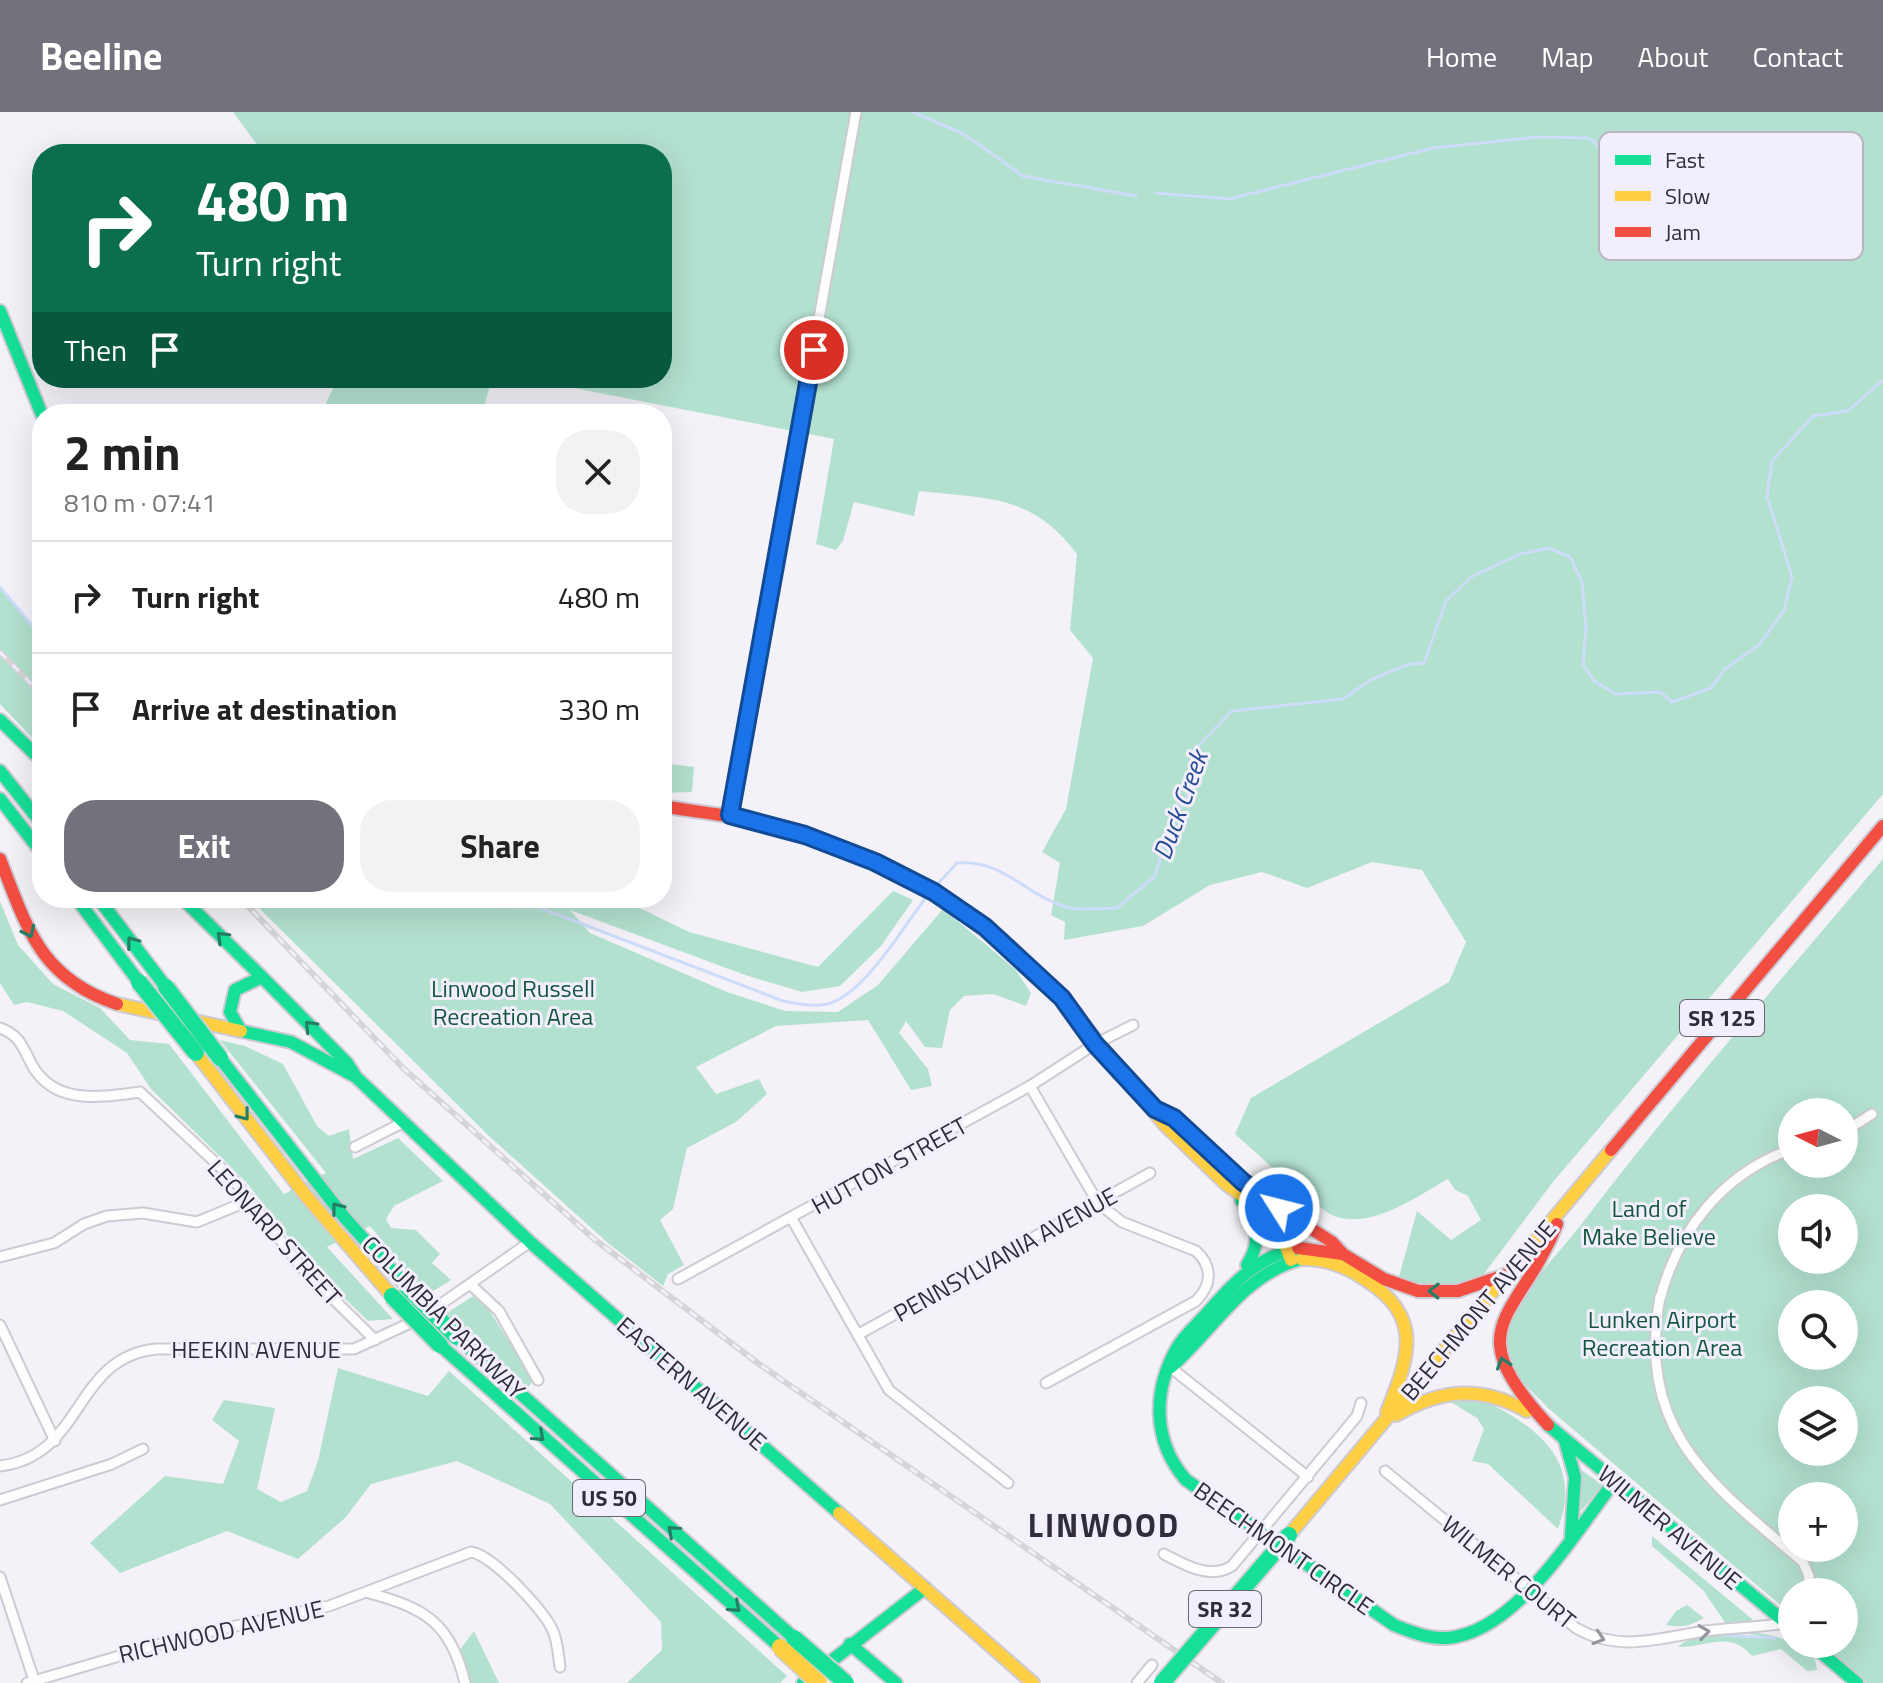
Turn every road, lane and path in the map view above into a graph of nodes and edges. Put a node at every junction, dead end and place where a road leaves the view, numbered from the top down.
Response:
1 (856, 112) edge
2 (0, 311) edge
3 (38, 404) edge
4 (0, 720) edge
5 (32, 751) edge
6 (0, 771) edge
7 (0, 799) edge
8 (672, 807) edge
9 (32, 811) edge
10 (730, 815) junction
11 (1883, 826) edge
12 (32, 840) edge
13 (0, 859) edge
14 (84, 908) edge
15 (106, 908) edge
16 (192, 908) edge
17 (262, 977) junction
18 (1133, 1025) dead end
19 (0, 1028) edge
20 (241, 1031) junction
21 (1095, 1044) junction
22 (356, 1077) junction
23 (1030, 1086) junction
24 (1155, 1109) junction
25 (1872, 1114) dead end
26 (402, 1123) junction
27 (1858, 1123) edge
28 (355, 1147) dead end
29 (1778, 1156) edge
30 (1150, 1173) dead end
31 (1225, 1183) junction
32 (248, 1201) junction
33 (1098, 1203) junction
34 (1279, 1208) junction
35 (1561, 1211) junction
36 (792, 1219) junction
37 (530, 1242) junction
38 (1295, 1254) junction
39 (1343, 1254) junction
40 (0, 1257) edge
41 (1243, 1272) junction
42 (1509, 1274) junction
43 (678, 1279) dead end
44 (471, 1285) junction
45 (0, 1325) edge
46 (859, 1334) junction
47 (375, 1340) junction
48 (1170, 1367) junction
49 (538, 1380) dead end
50 (1046, 1383) dead end
51 (1361, 1403) dead end
52 (1382, 1424) junction
53 (1548, 1425) junction
54 (1563, 1438) junction
55 (55, 1441) junction
56 (143, 1449) dead end
57 (0, 1466) edge
58 (1385, 1471) dead end
59 (1308, 1477) junction
60 (1614, 1482) junction
61 (1008, 1483) dead end
62 (0, 1500) edge
63 (1261, 1534) junction
64 (1289, 1535) joint
65 (1571, 1537) junction
66 (1164, 1554) dead end
67 (0, 1577) edge
68 (1809, 1578) edge
69 (925, 1588) junction
70 (1530, 1590) junction
71 (369, 1593) junction
72 (3, 1594) edge
73 (1778, 1612) edge
74 (1778, 1623) edge
75 (850, 1644) junction
76 (1828, 1658) edge
77 (1152, 1665) dead end
78 (560, 1667) dead end
79 (32, 1682) edge
80 (465, 1683) edge
81 (803, 1683) edge
82 (819, 1683) edge
83 (846, 1683) edge
84 (896, 1683) edge
85 (1033, 1683) edge
86 (1137, 1683) edge
87 (1162, 1683) edge
88 (1857, 1683) edge

1 - 10 street
2 - 3 main road
4 - 5 main road
6 - 9 main road
7 - 12 main road
8 - 10 main road
10 - 21 main road
11 - 35 main road, BEECHMONT AVENUE / SR 125
13 -> 20 main road
14 -> 82 main road, COLUMBIA PARKWAY / US 50, bridge
83 -> 15 main road, COLUMBIA PARKWAY / US 50, bridge
17 -> 16 main road
17 - 20 main road
22 -> 17 main road
18 - 21 street
19 - 32 street, LEONARD STREET
20 - 22 main road
21 - 23 street, HUTTON STREET
21 - 24 main road
22 - 26 main road, EASTERN AVENUE
23 - 33 street
23 - 36 street, HUTTON STREET
24 - 31 main road
24 - 34 main road
25 - 27 street
26 - 28 street
26 - 37 main road, EASTERN AVENUE
29 - 68 street
30 - 33 street, PENNSYLVANIA AVENUE
31 - 38 main road
31 - 41 main road
32 - 40 street
32 - 47 street, LEONARD STREET
33 - 46 street, PENNSYLVANIA AVENUE
33 - 50 street
34 - 38 main road
34 - 39 main road
35 - 42 main road, BEECHMONT AVENUE / SR 125
53 -> 35 main road
36 - 43 street, HUTTON STREET
36 - 46 street
37 - 44 street, HEEKIN AVENUE
37 - 69 main road, EASTERN AVENUE
38 - 39 main road
38 - 41 main road, BEECHMONT CIRCLE
38 - 48 main road
38 - 52 main road
42 -> 39 main road
41 - 48 main road, BEECHMONT CIRCLE
42 - 52 main road, BEECHMONT AVENUE / SR 125
44 - 47 street, HEEKIN AVENUE
44 - 49 street
45 - 55 street
46 - 61 street
47 - 55 street, HEEKIN AVENUE
48 - 59 street
48 - 63 main road, BEECHMONT CIRCLE
51 - 59 street
52 - 53 main road
52 - 64 main road, BEECHMONT AVENUE / SR 125
53 - 54 main road, WILMER AVENUE
54 - 60 main road, WILMER AVENUE
54 - 65 main road
55 - 57 street, HEEKIN AVENUE
56 - 62 street
58 - 70 street, WILMER COURT
59 - 63 street
60 - 65 main road, BEECHMONT CIRCLE
60 - 73 main road, WILMER AVENUE
63 - 66 street
63 - 70 main road, BEECHMONT CIRCLE
64 - 87 main road, BEECHMONT AVENUE / SR 32, bridge
65 - 70 main road, BEECHMONT CIRCLE
67 - 72 street
69 - 75 main road
69 - 85 main road, EASTERN AVENUE
70 -> 74 street, WILMER COURT
71 - 78 street, RICHWOOD AVENUE
71 - 79 street, RICHWOOD AVENUE
71 - 80 street
72 - 79 street
75 - 81 main road
75 - 84 main road
76 - 88 main road
77 - 86 street

